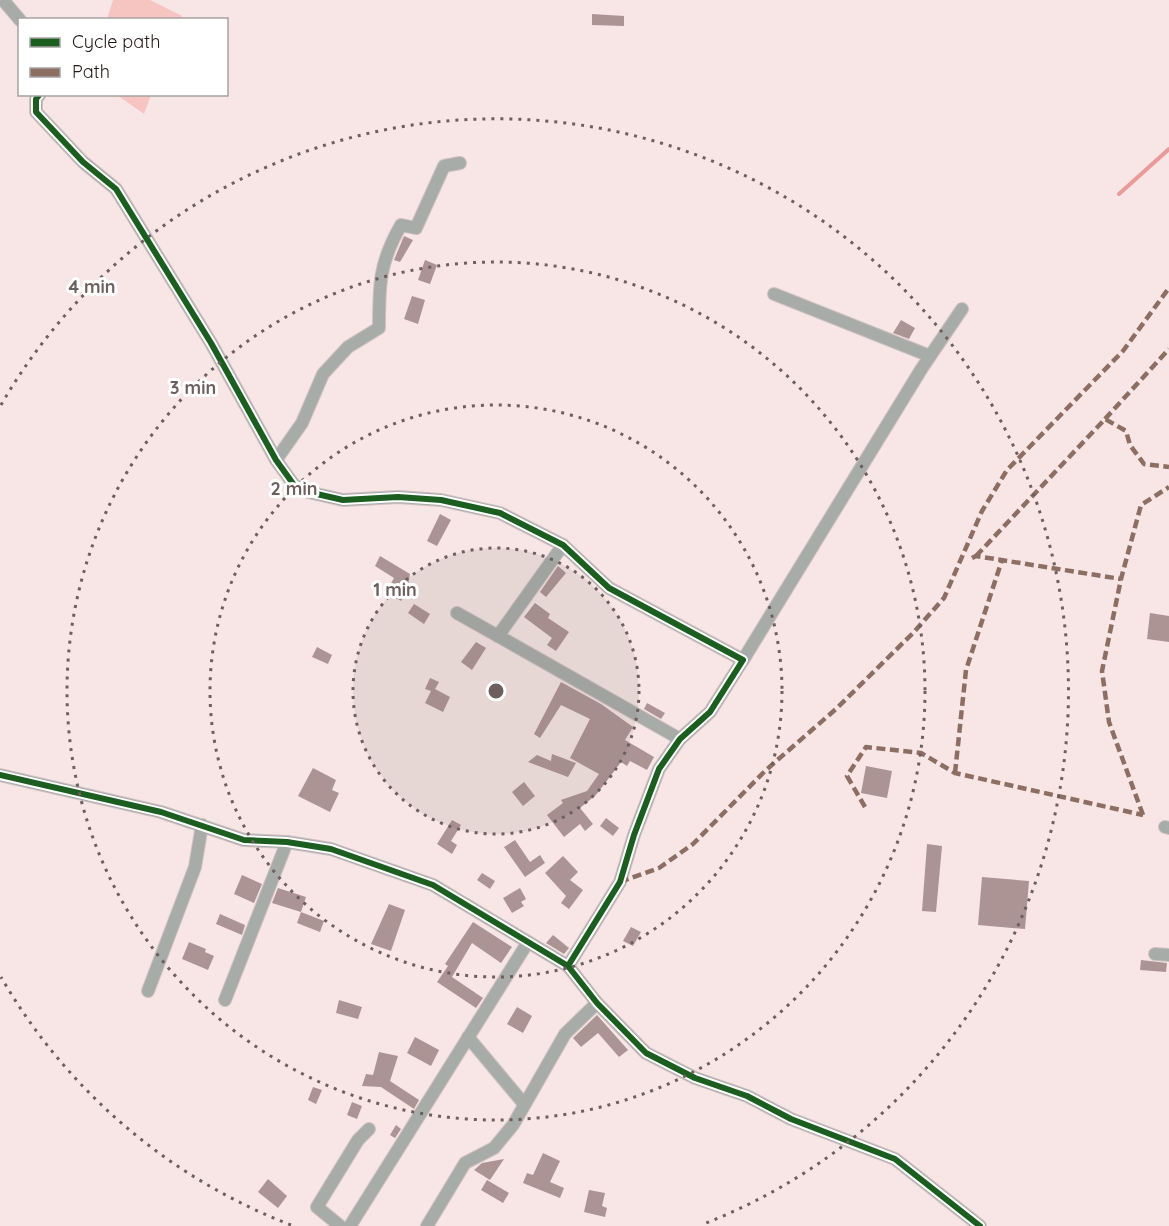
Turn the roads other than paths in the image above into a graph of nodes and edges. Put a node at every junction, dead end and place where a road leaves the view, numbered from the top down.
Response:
1 (3, 0) edge
2 (18, 18) edge
3 (38, 96) edge
4 (460, 163) dead end
5 (774, 294) dead end
6 (962, 309) dead end
7 (930, 356) junction
8 (276, 460) junction
9 (563, 545) junction
10 (458, 613) dead end
11 (498, 636) junction
12 (742, 660) junction
13 (680, 739) junction
14 (0, 775) edge
15 (202, 825) junction
16 (287, 842) junction
17 (528, 942) junction
18 (1155, 954) dead end
19 (1169, 955) edge
20 (568, 966) junction
21 (148, 992) dead end
22 (225, 1000) dead end
23 (597, 1003) junction
24 (468, 1037) junction
25 (524, 1104) junction
26 (369, 1129) dead end
27 (340, 1226) edge
28 (350, 1226) edge
29 (427, 1226) edge
30 (980, 1226) edge

1 - 2 street
3 - 8 street
4 - 8 street
5 - 7 street
6 - 7 street
7 - 12 street
8 - 9 street
9 - 11 street
9 - 12 street
10 - 11 street
11 - 13 street
12 - 13 street
13 - 20 street
14 - 15 street
15 - 16 street
15 - 21 street
16 - 17 street
16 - 22 street
17 - 20 street
17 - 24 street
18 - 19 street
20 - 23 street
23 - 25 street
23 - 30 street
24 - 25 street
24 - 28 street
25 - 29 street
26 - 27 street

